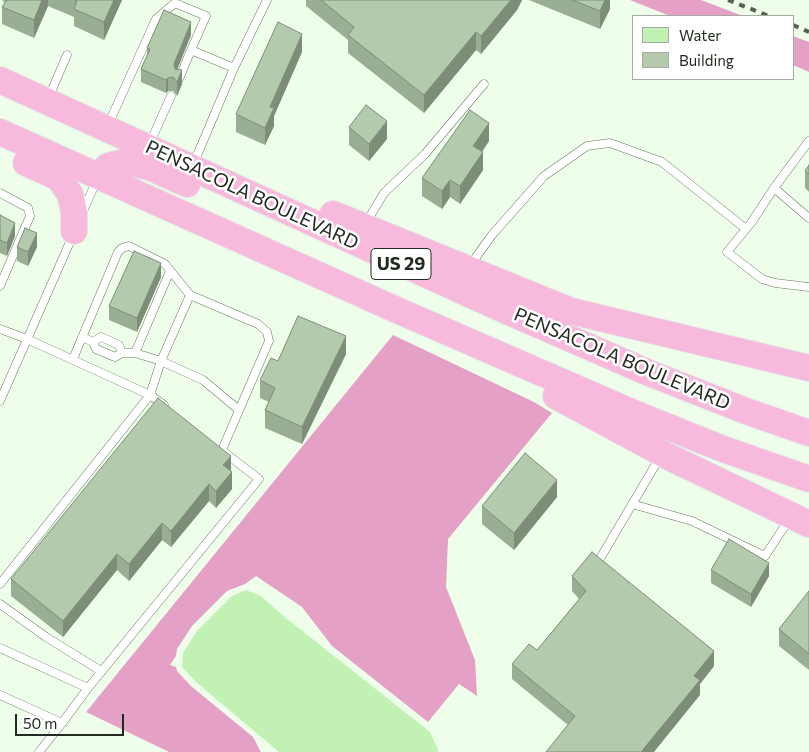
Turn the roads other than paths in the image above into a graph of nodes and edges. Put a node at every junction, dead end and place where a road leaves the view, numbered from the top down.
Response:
1 (267, 0) edge
2 (176, 1) edge
3 (192, 50) junction
4 (67, 55) dead end
5 (234, 68) junction
6 (179, 79) edge
7 (1, 80) edge
8 (484, 84) dead end
9 (171, 96) dead end
10 (47, 101) junction
11 (107, 128) junction
12 (0, 132) edge
13 (809, 141) edge
14 (148, 146) junction
15 (0, 152) edge
16 (192, 166) junction
17 (99, 176) junction
18 (774, 188) junction
19 (0, 193) edge
20 (809, 218) edge
21 (746, 229) junction
22 (74, 231) junction
23 (358, 235) junction
24 (381, 254) junction
25 (467, 270) junction
26 (170, 271) junction
27 (0, 286) edge
28 (809, 287) edge
29 (190, 295) junction
30 (399, 311) junction
31 (0, 329) edge
32 (82, 337) junction
33 (27, 339) junction
34 (93, 342) junction
35 (122, 353) junction
36 (135, 353) junction
37 (72, 359) junction
38 (160, 361) junction
39 (809, 368) edge
40 (150, 395) junction
41 (0, 401) edge
42 (239, 410) junction
43 (172, 411) edge
44 (809, 433) edge
45 (215, 445) edge
46 (222, 450) junction
47 (662, 453) junction
48 (809, 479) edge
49 (632, 504) junction
50 (801, 519) edge
51 (601, 557) edge
52 (0, 584) edge
53 (0, 604) edge
54 (0, 648) edge
55 (102, 672) junction
56 (88, 688) junction
57 (0, 695) edge
58 (62, 723) junction
59 (40, 752) edge

1 - 5 lane
2 - 3 lane
2 - 11 lane
3 - 5 lane
3 - 6 lane
4 - 10 lane
5 - 16 lane
7 - 10 highway, PENSACOLA BOULEVARD / US 29
8 - 23 lane
9 - 14 lane
10 - 11 highway, PENSACOLA BOULEVARD / US 29
11 - 14 highway, PENSACOLA BOULEVARD / US 29
12 - 17 highway, US 29
13 - 18 lane
14 - 16 highway, PENSACOLA BOULEVARD / US 29
15 - 22 highway
16 - 23 highway, PENSACOLA BOULEVARD / US 29
17 - 22 lane
17 - 24 highway
17 - 30 highway, US 29
18 - 20 lane
18 - 21 lane
19 - 27 lane
21 - 25 lane
21 - 28 lane
22 - 33 lane
23 - 24 highway, PENSACOLA BOULEVARD / US 29
23 - 25 highway
24 - 44 highway, PENSACOLA BOULEVARD / US 29
25 - 39 highway
26 - 29 lane
26 - 32 lane
26 - 36 lane
29 - 38 lane
29 - 42 lane
30 - 47 highway
30 - 48 highway, US 29
31 - 33 lane
32 - 34 lane
32 - 37 lane
33 - 37 lane
33 - 41 lane
34 - 35 lane
34 - 35 lane
35 - 36 lane
36 - 38 lane
37 - 40 lane
38 - 40 lane
38 - 42 lane
40 - 43 lane
40 - 52 lane
42 - 46 lane
45 - 46 lane
46 - 55 lane
47 - 49 lane
47 - 50 highway
49 - 50 lane
49 - 51 lane
53 - 55 lane
54 - 56 lane
55 - 56 lane
56 - 58 lane
57 - 58 lane
58 - 59 lane

